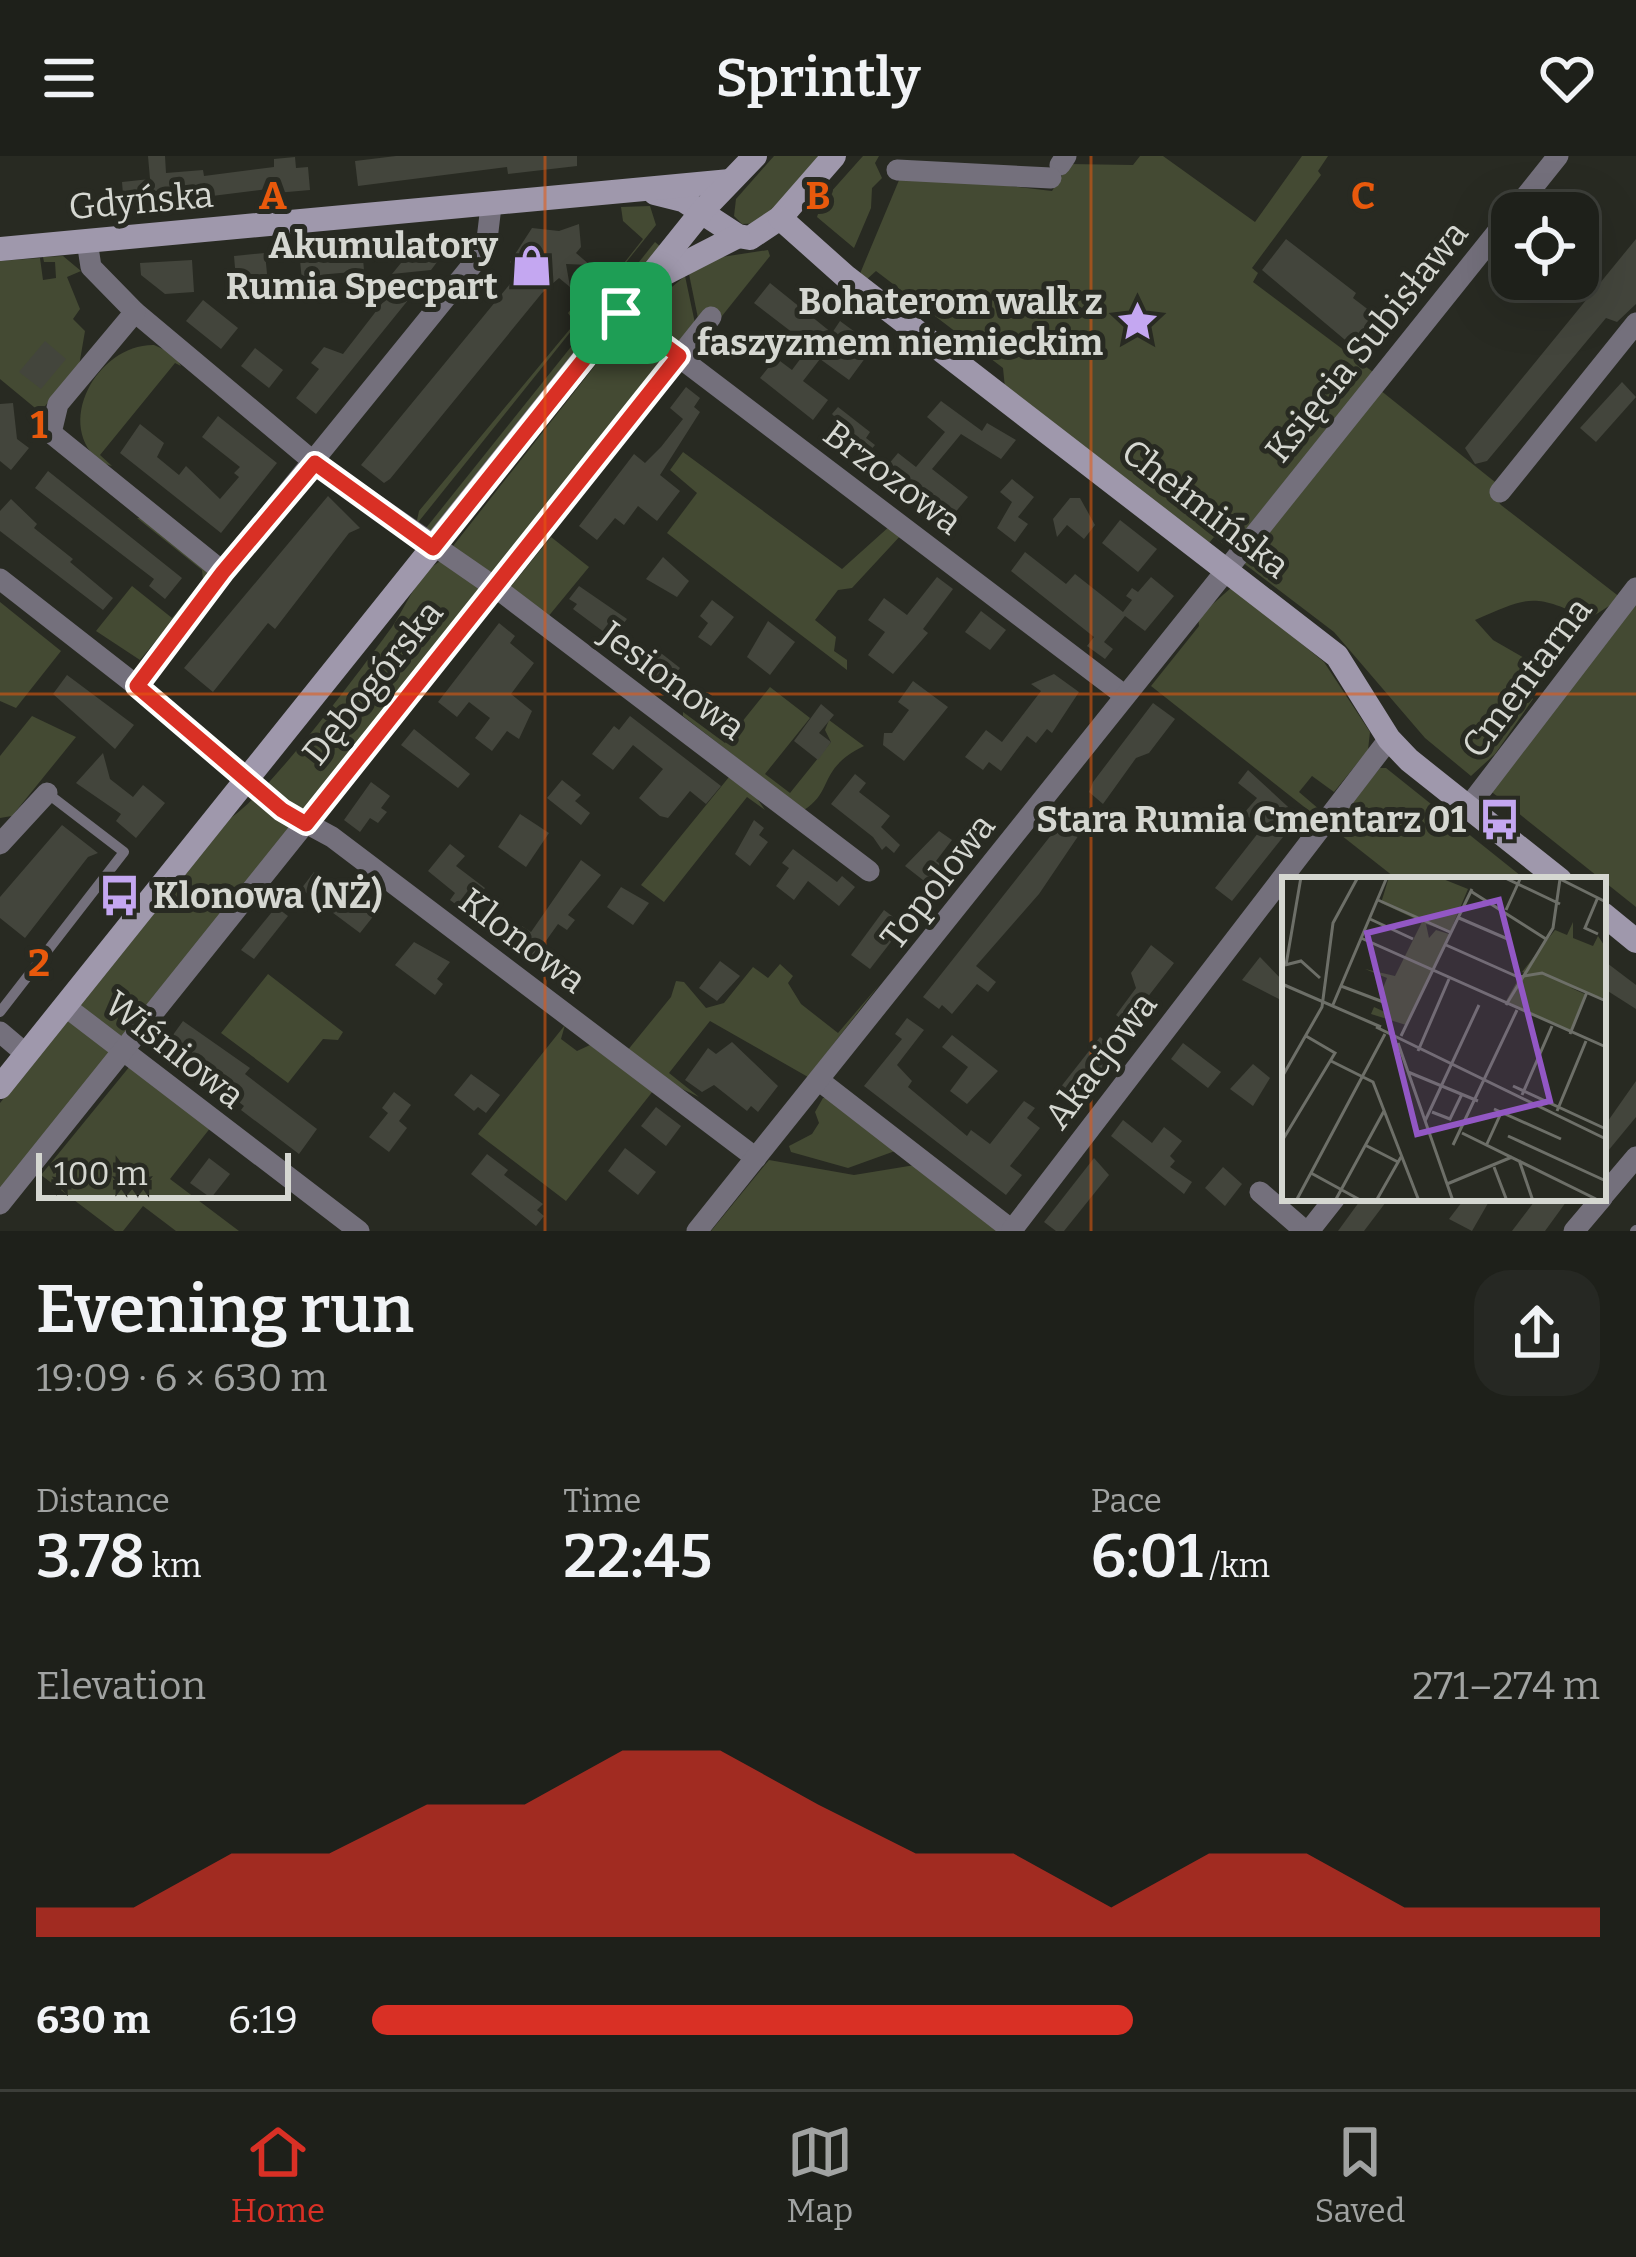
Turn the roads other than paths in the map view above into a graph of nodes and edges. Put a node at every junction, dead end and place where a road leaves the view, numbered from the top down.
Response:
1 (755, 156) edge
2 (834, 156) edge
3 (1558, 156) edge
4 (1059, 166) edge
5 (897, 170) dead end
6 (730, 181) junction
7 (647, 190) junction
8 (491, 206) junction
9 (703, 210) junction
10 (780, 218) junction
11 (737, 236) junction
12 (87, 241) junction
13 (0, 249) edge
14 (646, 282) junction
15 (135, 312) junction
16 (621, 313) junction
17 (711, 317) dead end
18 (1636, 323) edge
19 (679, 356) junction
20 (315, 463) junction
21 (1500, 492) dead end
22 (433, 548) junction
23 (1225, 568) junction
24 (223, 572) junction
25 (0, 579) edge
26 (494, 587) junction
27 (1636, 588) edge
28 (137, 686) junction
29 (1124, 695) junction
30 (1390, 739) junction
31 (248, 779) junction
32 (47, 793) joint
33 (1468, 806) junction
34 (306, 824) junction
35 (1, 840) edge
36 (869, 871) dead end
37 (1284, 877) edge
38 (1556, 877) edge
39 (1282, 880) edge
40 (1606, 916) edge
41 (1636, 941) edge
42 (65, 1006) junction
43 (0, 1012) edge
44 (0, 1032) edge
45 (123, 1051) junction
46 (26, 1054) junction
47 (820, 1082) junction
48 (0, 1087) edge
49 (1636, 1157) edge
50 (756, 1158) junction
51 (1260, 1192) dead end
52 (1606, 1192) edge
53 (1332, 1201) edge
54 (1599, 1201) edge
55 (0, 1204) edge
56 (359, 1231) edge
57 (697, 1231) edge
58 (1012, 1231) edge
59 (1307, 1231) edge
60 (1574, 1231) edge

1 - 6 street, Dębogórska
2 - 10 street
3 - 23 street, Księcia Subisława
4 - 5 street
6 - 7 street, Gdyńska
6 - 9 street, Dębogórska
7 - 8 street, Gdyńska
7 - 9 street, Gdyńska
8 - 12 street, Gdyńska
8 - 20 street
9 - 11 street, Gdyńska
9 - 14 street, Dębogórska
10 - 11 street, Dębogórska
10 - 23 street, Chełmińska
11 - 14 street, Dębogórska
12 - 13 street, Gdyńska
12 - 15 street, Jesionowa
14 - 16 street, Dębogórska
15 - 20 street, Jesionowa
15 - 24 street
16 - 19 street, Brzozowa
16 - 22 street, Dębogórska
17 - 19 street, Dębogórska
18 - 21 street
19 - 26 street, Dębogórska
19 - 29 street, Brzozowa
20 - 22 street, Jesionowa
20 - 24 street
22 - 26 street, Jesionowa
22 - 31 street, Dębogórska
23 - 29 street, Topolowa
23 - 30 street, Chełmińska
24 - 28 street
25 - 28 street, Klonowa
26 - 34 street, Dębogórska
26 - 36 street, Jesionowa
27 - 33 street, Cmentarna
28 - 31 street, Klonowa
29 - 47 street, Topolowa
30 - 33 street, Chełmińska
30 - 37 street, Akacjowa
31 - 34 street, Klonowa
31 - 42 street, Dębogórska
32 - 35 street
32 - 43 lane
33 - 38 street, Chełmińska
34 - 45 street, Dębogórska
34 - 50 street, Klonowa
39 - 58 street, Akacjowa
40 - 41 street
42 - 45 street, Wiśniowa
42 - 46 street, Dębogórska
44 - 46 street
45 - 55 street, Dębogórska
45 - 56 street, Wiśniowa
46 - 48 street, Dębogórska
47 - 50 street, Topolowa
47 - 58 street, Akacjowa
49 - 52 street
50 - 57 street, Topolowa
51 - 59 street
53 - 59 street
54 - 60 street

